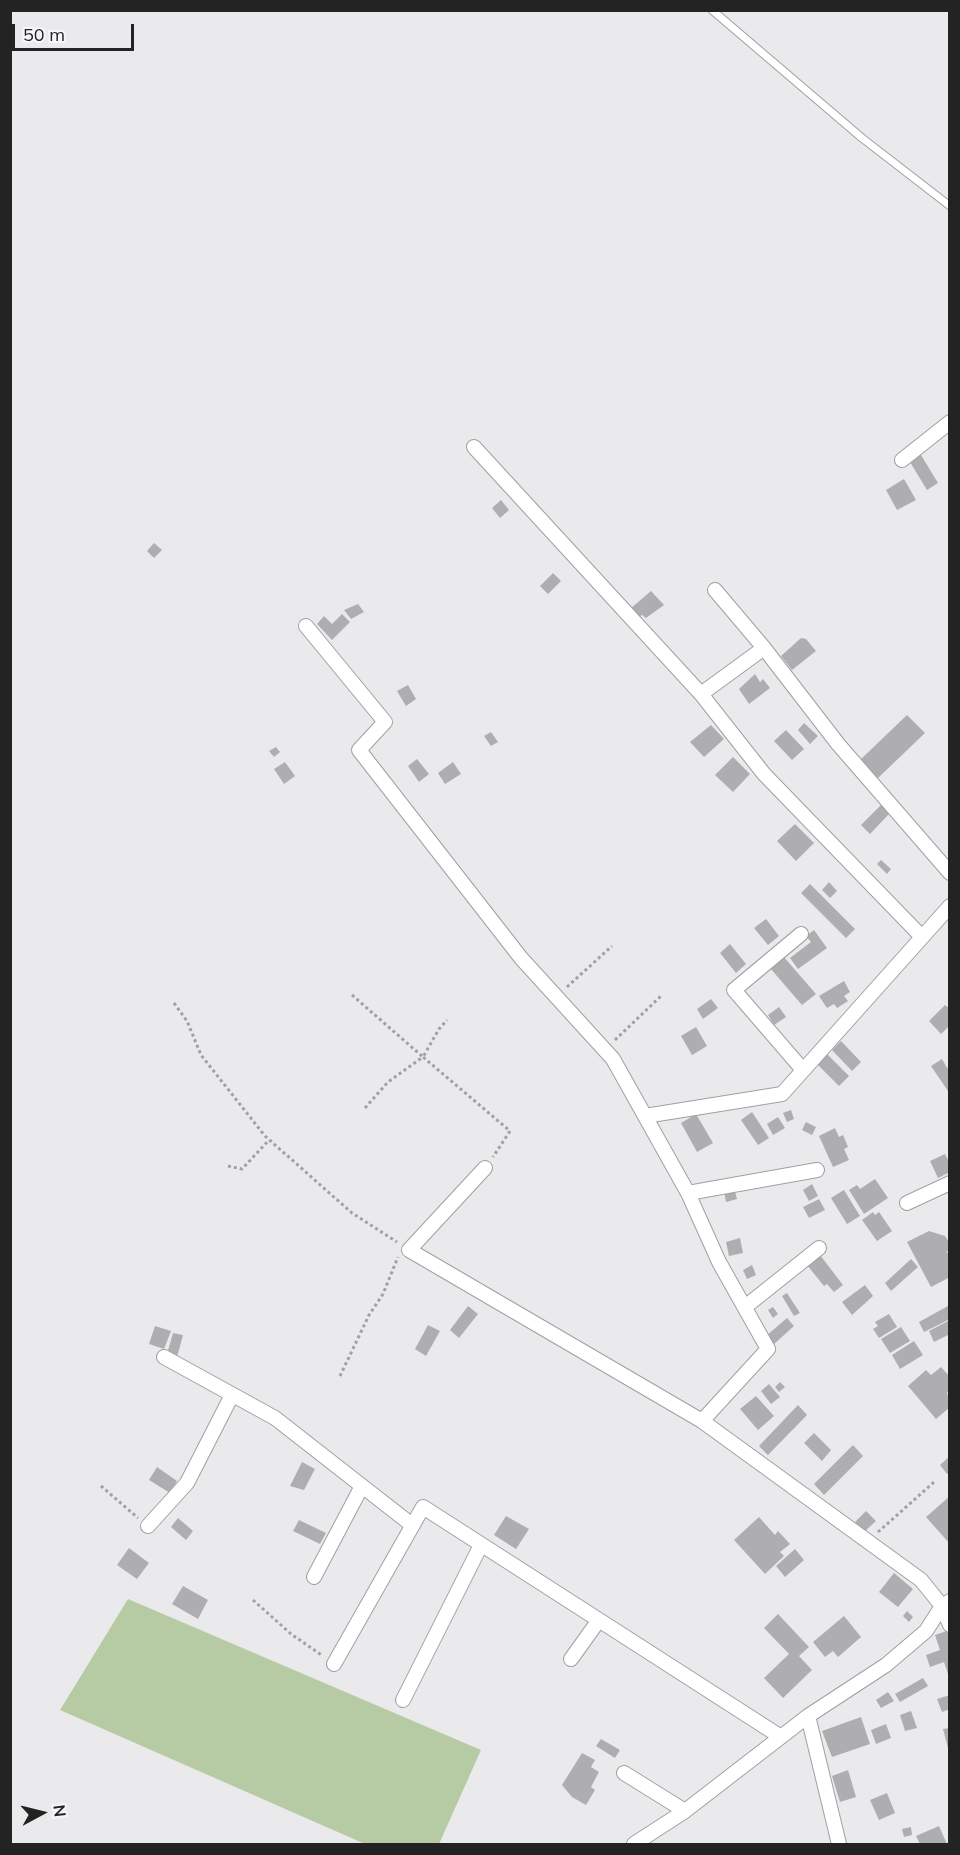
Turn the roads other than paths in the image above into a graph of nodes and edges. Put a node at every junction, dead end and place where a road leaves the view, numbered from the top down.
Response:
1 (712, 10) edge
2 (950, 206) edge
3 (950, 422) edge
4 (474, 447) dead end
5 (902, 460) dead end
6 (715, 590) dead end
7 (306, 626) dead end
8 (764, 648) junction
9 (700, 694) junction
10 (950, 873) edge
11 (950, 906) edge
12 (801, 934) dead end
13 (922, 937) junction
14 (803, 1070) junction
15 (645, 1116) junction
16 (485, 1168) road end
17 (817, 1170) dead end
18 (950, 1183) edge
19 (688, 1193) junction
20 (907, 1203) dead end
21 (819, 1248) dead end
22 (745, 1307) junction
23 (164, 1357) dead end
24 (232, 1395) junction
25 (702, 1421) junction
26 (362, 1486) junction
27 (412, 1525) junction
28 (148, 1526) road end
29 (481, 1545) junction
30 (314, 1577) dead end
31 (946, 1603) edge
32 (599, 1620) junction
33 (950, 1625) edge
34 (571, 1659) dead end
35 (334, 1664) road end
36 (403, 1700) dead end
37 (808, 1716) junction
38 (781, 1737) junction
39 (624, 1773) dead end
40 (685, 1810) junction
41 (634, 1845) edge
42 (839, 1845) edge

1 - 2 lane
3 - 5 street
4 - 9 street
6 - 8 street
7 - 15 street
8 - 9 street
8 - 10 street
9 - 13 street
11 - 13 street
12 - 14 street
13 - 14 street
14 - 15 street
15 - 19 street
16 - 25 street
17 - 19 street
18 - 20 street
19 - 22 street
21 - 22 street
22 - 25 street
23 - 24 street
24 - 26 street
24 - 28 street
25 - 31 street
26 - 27 street
26 - 30 street
27 - 29 street
27 - 35 street
29 - 32 street
29 - 36 street
31 - 33 street
31 - 37 street
32 - 34 street
32 - 38 street
37 - 38 street
37 - 42 street
38 - 40 street
39 - 40 street
40 - 41 street

